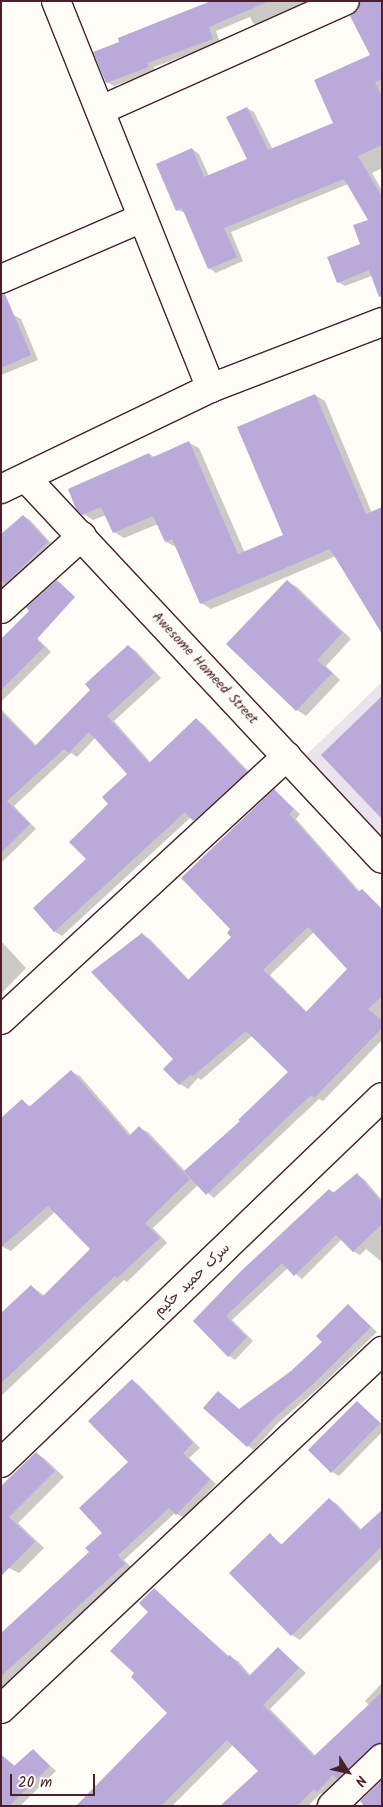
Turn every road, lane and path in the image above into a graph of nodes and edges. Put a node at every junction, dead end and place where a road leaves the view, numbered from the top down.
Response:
1 (56, 1) edge
2 (344, 1) edge
3 (101, 110) junction
4 (142, 218) junction
5 (1, 280) edge
6 (382, 322) edge
7 (211, 388) junction
8 (26, 478) junction
9 (1, 489) edge
10 (82, 536) junction
11 (1, 609) edge
12 (288, 756) junction
13 (382, 859) edge
14 (1, 1020) edge
15 (382, 1097) edge
16 (382, 1351) edge
17 (1, 1463) edge
18 (1, 1708) edge
19 (382, 1758) edge
20 (332, 1806) edge

1 - 3 street
2 - 3 street
3 - 4 street
4 - 5 street
4 - 7 street
6 - 7 street
7 - 8 street
8 - 9 street
8 - 10 street, Awesome Hameed Street
10 - 11 street
10 - 12 street, Awesome Hameed Street
12 - 13 street, Awesome Hameed Street
12 - 14 street
15 - 17 street, سرک حمید حکیم
16 - 18 street
19 - 20 street

